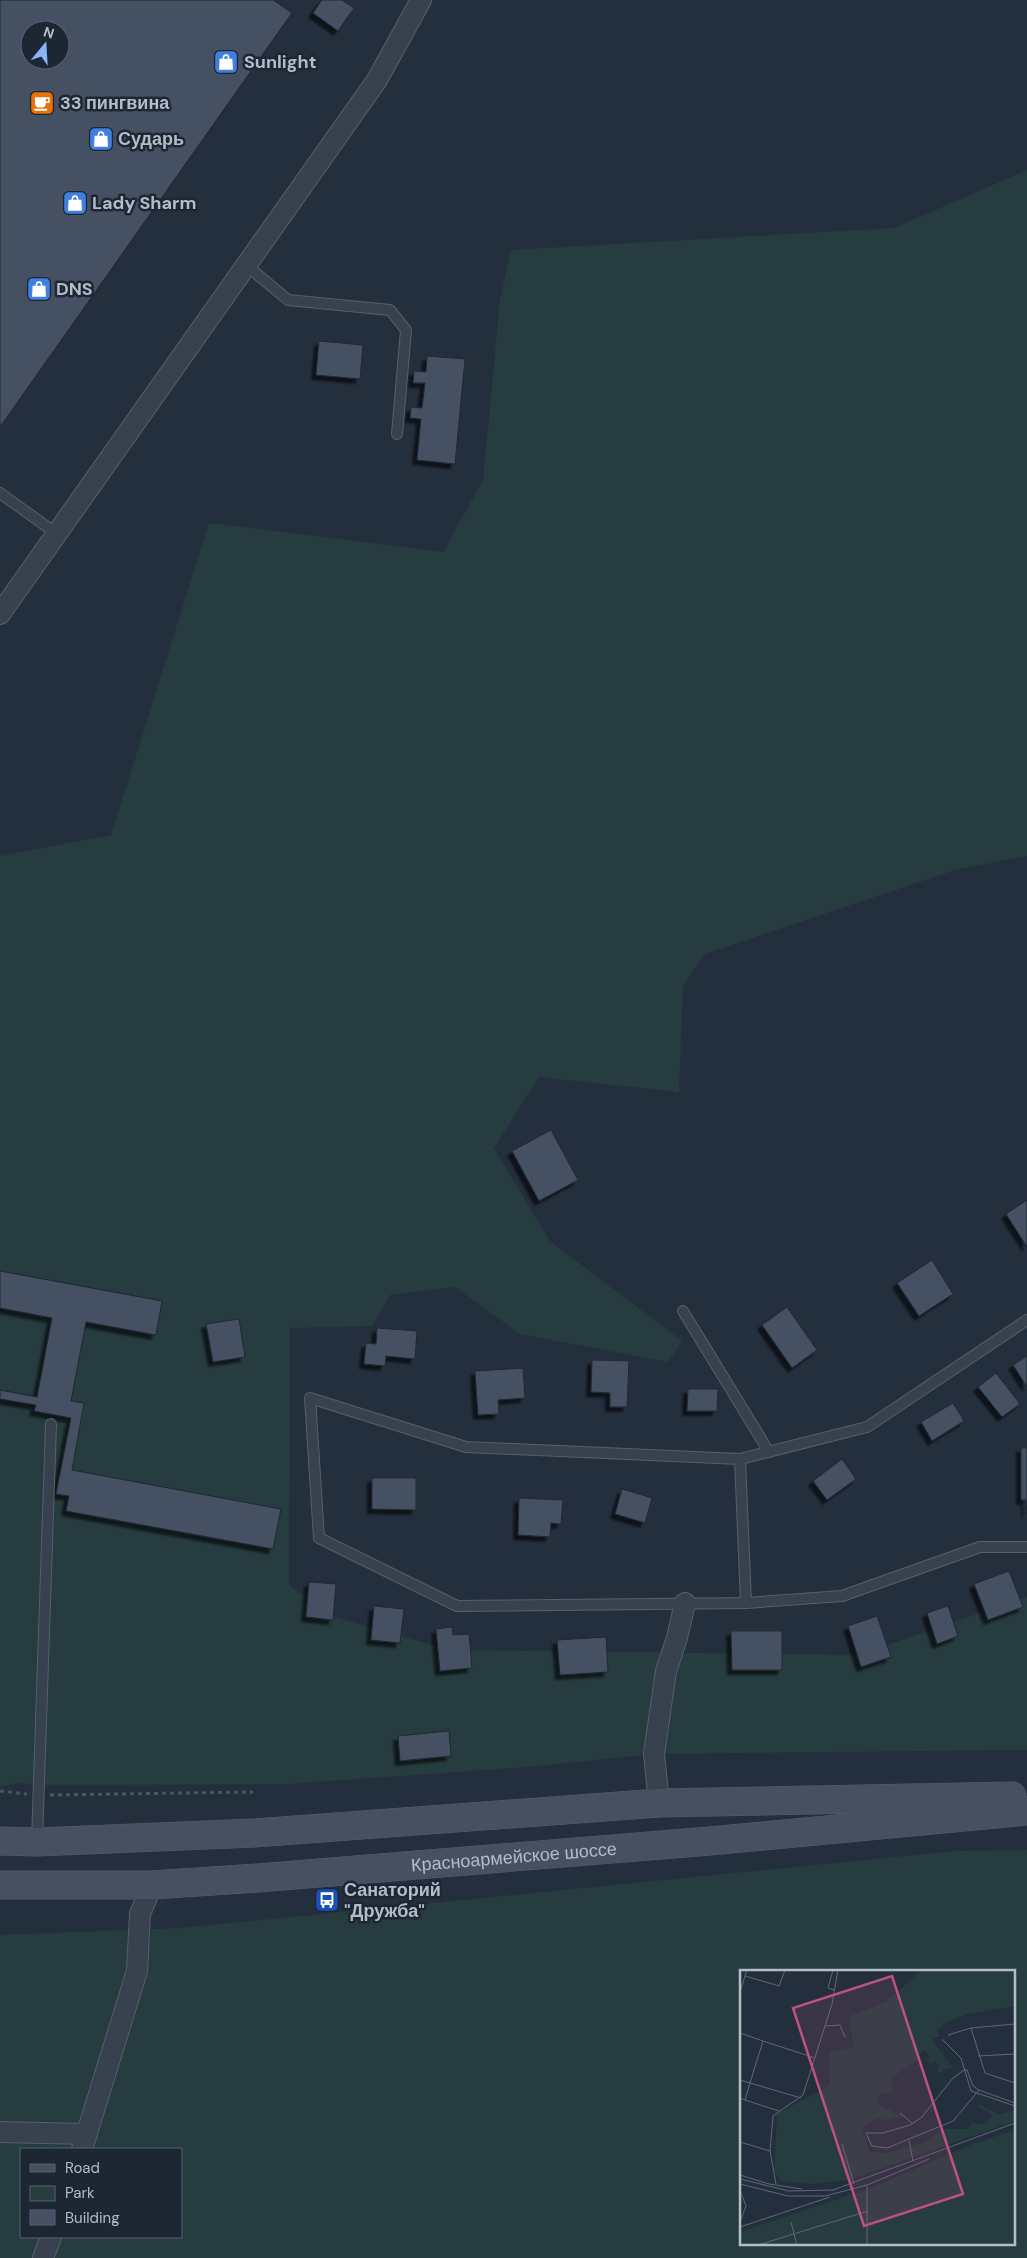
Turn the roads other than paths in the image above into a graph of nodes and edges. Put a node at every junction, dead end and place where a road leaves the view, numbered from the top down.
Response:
1 (421, 0) edge
2 (246, 266) junction
3 (396, 434) dead end
4 (0, 493) edge
5 (56, 534) junction
6 (0, 614) edge
7 (683, 1311) dead end
8 (1027, 1320) edge
9 (51, 1424) dead end
10 (769, 1452) junction
11 (740, 1459) junction
12 (1027, 1547) edge
13 (746, 1603) junction
14 (685, 1604) junction
15 (1027, 1796) edge
16 (659, 1803) junction
17 (1027, 1811) edge
18 (0, 1841) edge
19 (37, 1842) junction
20 (0, 1885) edge
21 (152, 1885) junction
22 (0, 2132) edge
23 (84, 2142) edge
24 (51, 2238) edge
25 (43, 2258) edge

1 - 2 street
2 - 3 lane
2 - 5 street
4 - 5 lane
5 - 6 street
7 - 10 lane
8 - 10 lane
9 - 19 lane
10 - 11 lane
11 - 13 lane
11 - 14 lane
12 - 13 lane
13 - 14 lane
14 - 16 street
15 - 16 main road
16 - 19 main road
17 - 21 main road, Красноармейское шоссе
18 - 19 main road
20 - 21 main road, Красноармейское шоссе
21 - 23 street
22 - 23 street
24 - 25 street

